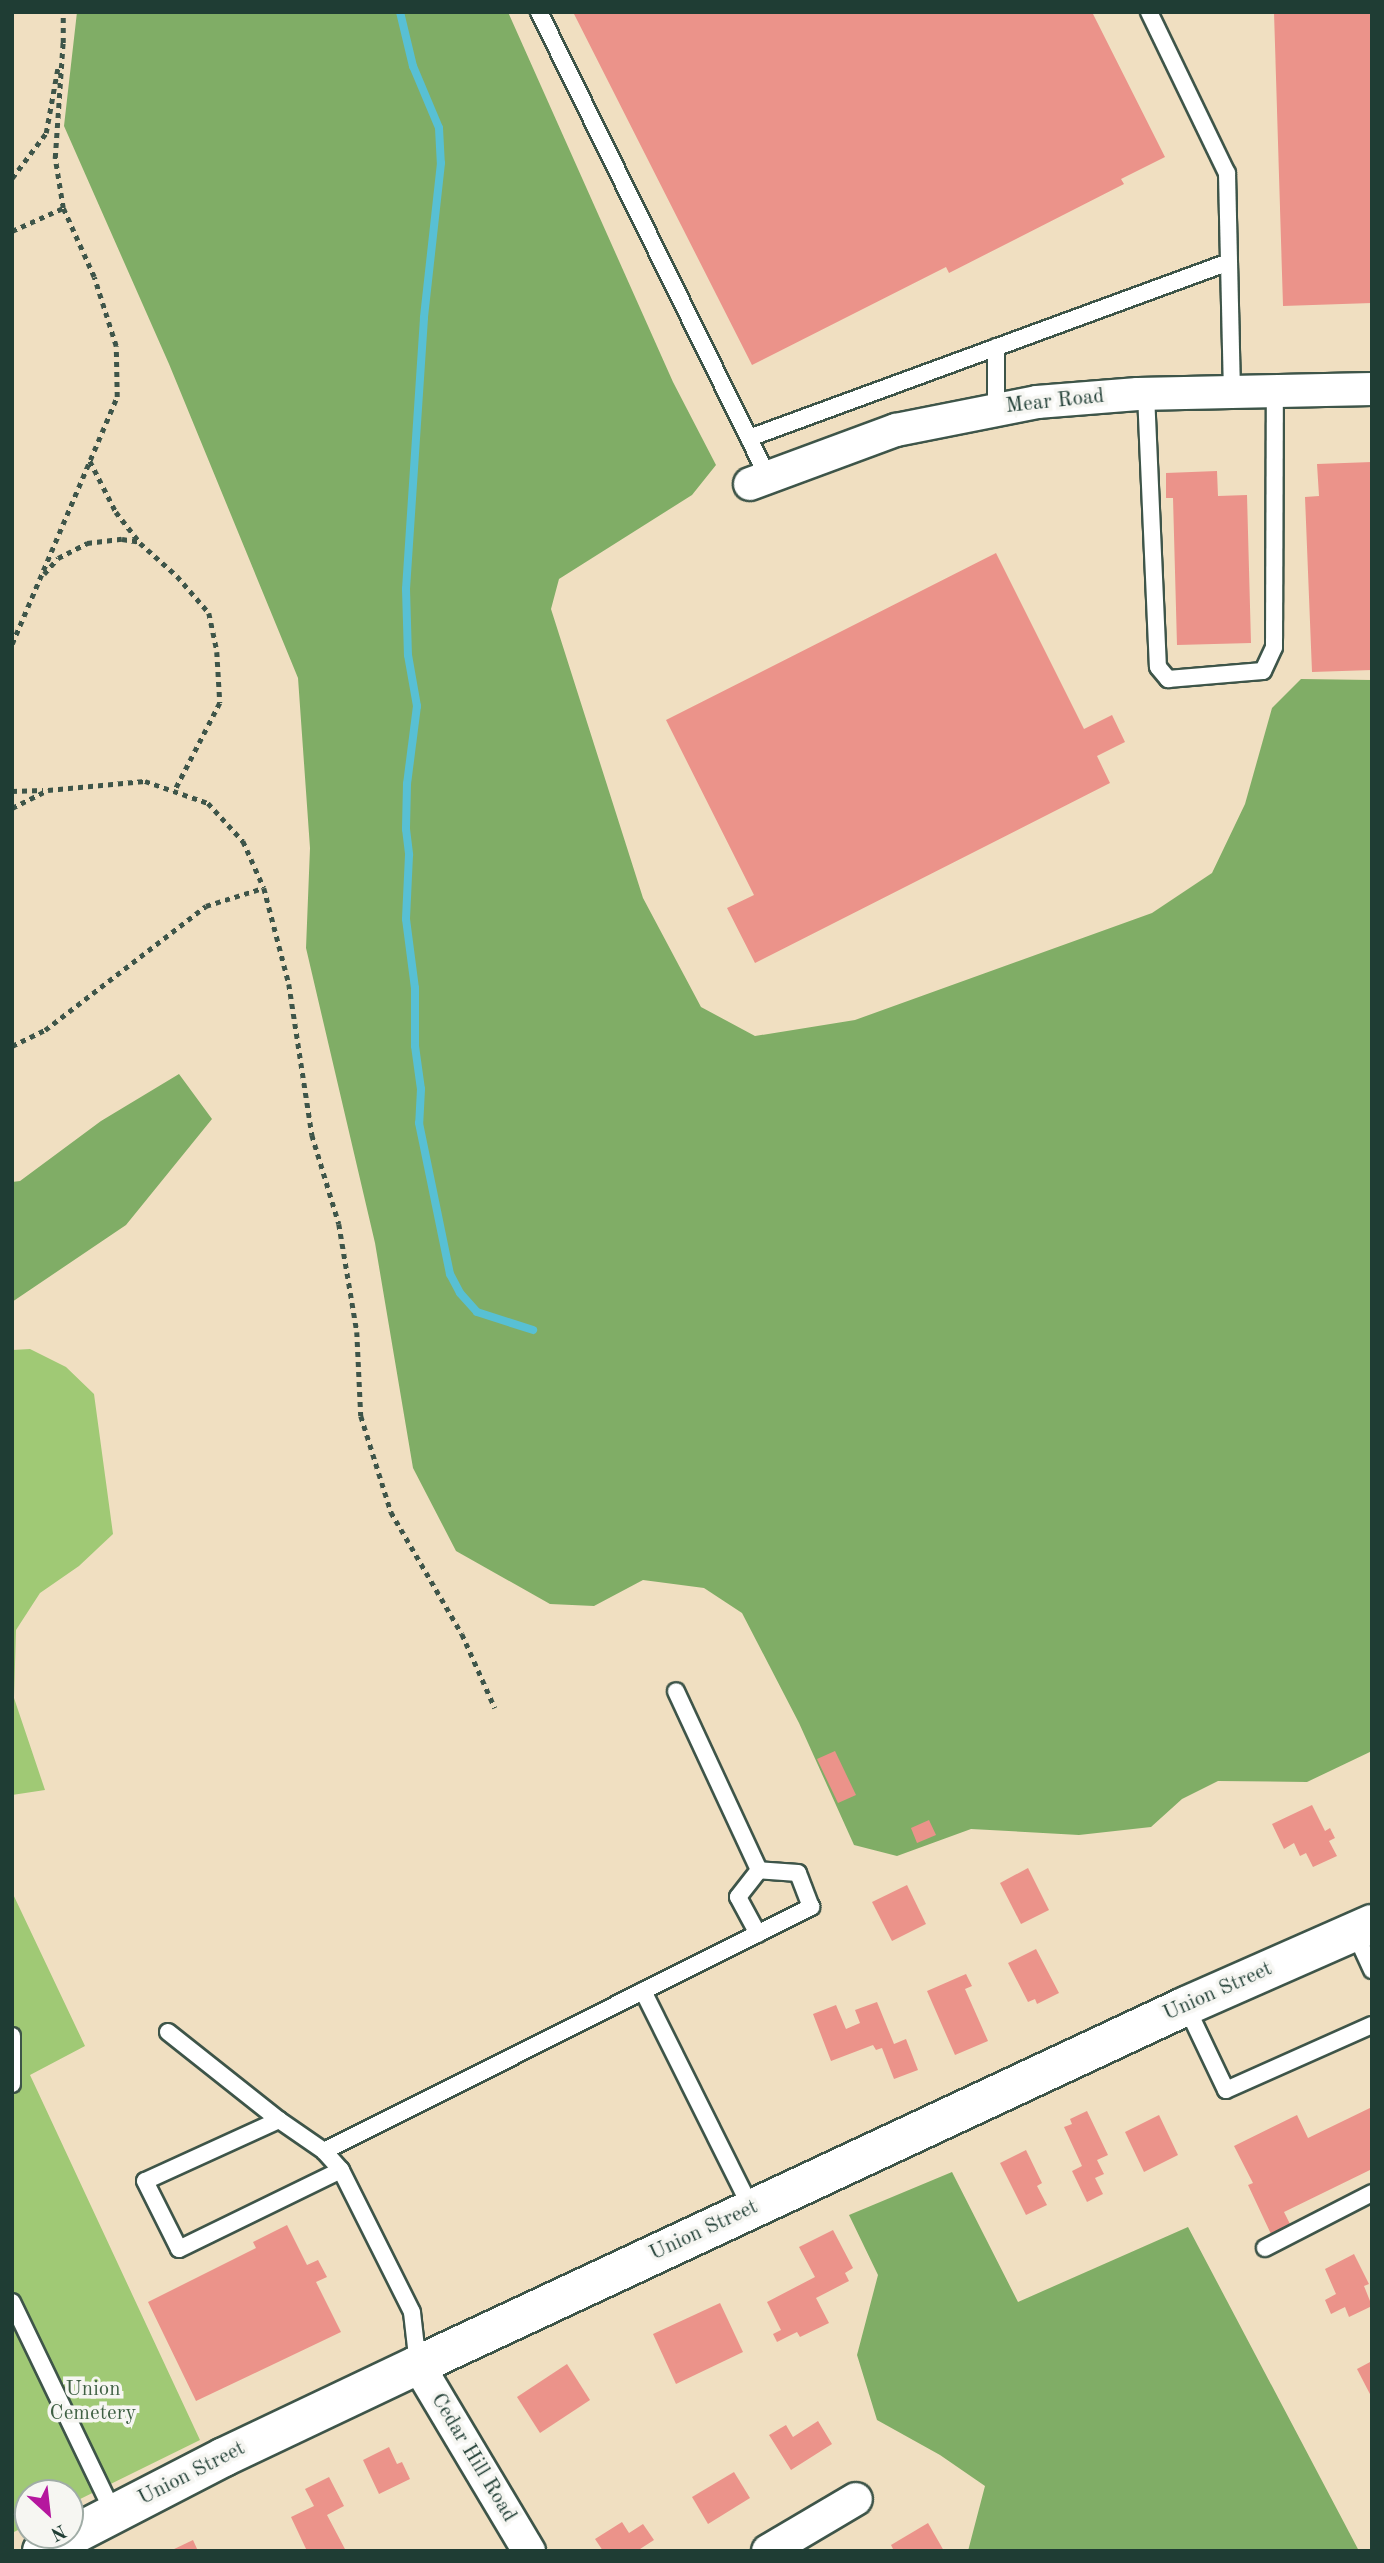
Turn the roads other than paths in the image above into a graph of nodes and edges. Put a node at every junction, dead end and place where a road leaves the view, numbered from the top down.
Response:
1 (539, 12) edge
2 (1149, 12) edge
3 (1229, 262) junction
4 (996, 347) junction
5 (1372, 389) edge
6 (1275, 390) junction
7 (1232, 391) junction
8 (1146, 394) junction
9 (996, 408) junction
10 (749, 438) junction
11 (759, 480) joint
12 (676, 1691) dead end
13 (759, 1870) junction
14 (1363, 1927) edge
15 (758, 1934) junction
16 (1372, 1970) edge
17 (643, 1992) junction
18 (1186, 2006) junction
19 (1372, 2025) edge
20 (168, 2032) dead end
21 (12, 2036) edge
22 (12, 2084) edge
23 (279, 2120) junction
24 (324, 2151) junction
25 (341, 2170) junction
26 (1372, 2193) edge
27 (751, 2208) junction
28 (1265, 2248) dead end
29 (12, 2302) edge
30 (418, 2365) junction
31 (856, 2499) dead end
32 (114, 2514) junction
33 (42, 2551) edge
34 (529, 2551) edge
35 (768, 2551) edge

1 - 10 lane
2 - 3 lane
3 - 4 lane
3 - 7 lane
4 - 9 lane
4 - 10 lane
5 - 6 street, Mear Road
6 - 7 street, Mear Road
6 - 8 lane
7 - 8 street, Mear Road
8 - 9 street, Mear Road
9 - 11 street, Mear Road
10 - 11 lane
12 - 13 lane
13 - 15 lane
13 - 15 lane
14 - 16 lane
14 - 18 main road, Union Street
15 - 17 lane
17 - 24 lane
17 - 27 lane
18 - 19 lane
18 - 27 main road, Union Street
20 - 23 lane
21 - 22 lane
23 - 24 lane
23 - 25 lane
24 - 25 lane
25 - 30 lane
26 - 28 lane
27 - 30 main road, Union Street
29 - 32 lane
30 - 32 main road, Union Street
30 - 34 street, Cedar Hill Road
31 - 35 street
32 - 33 main road, Union Street

